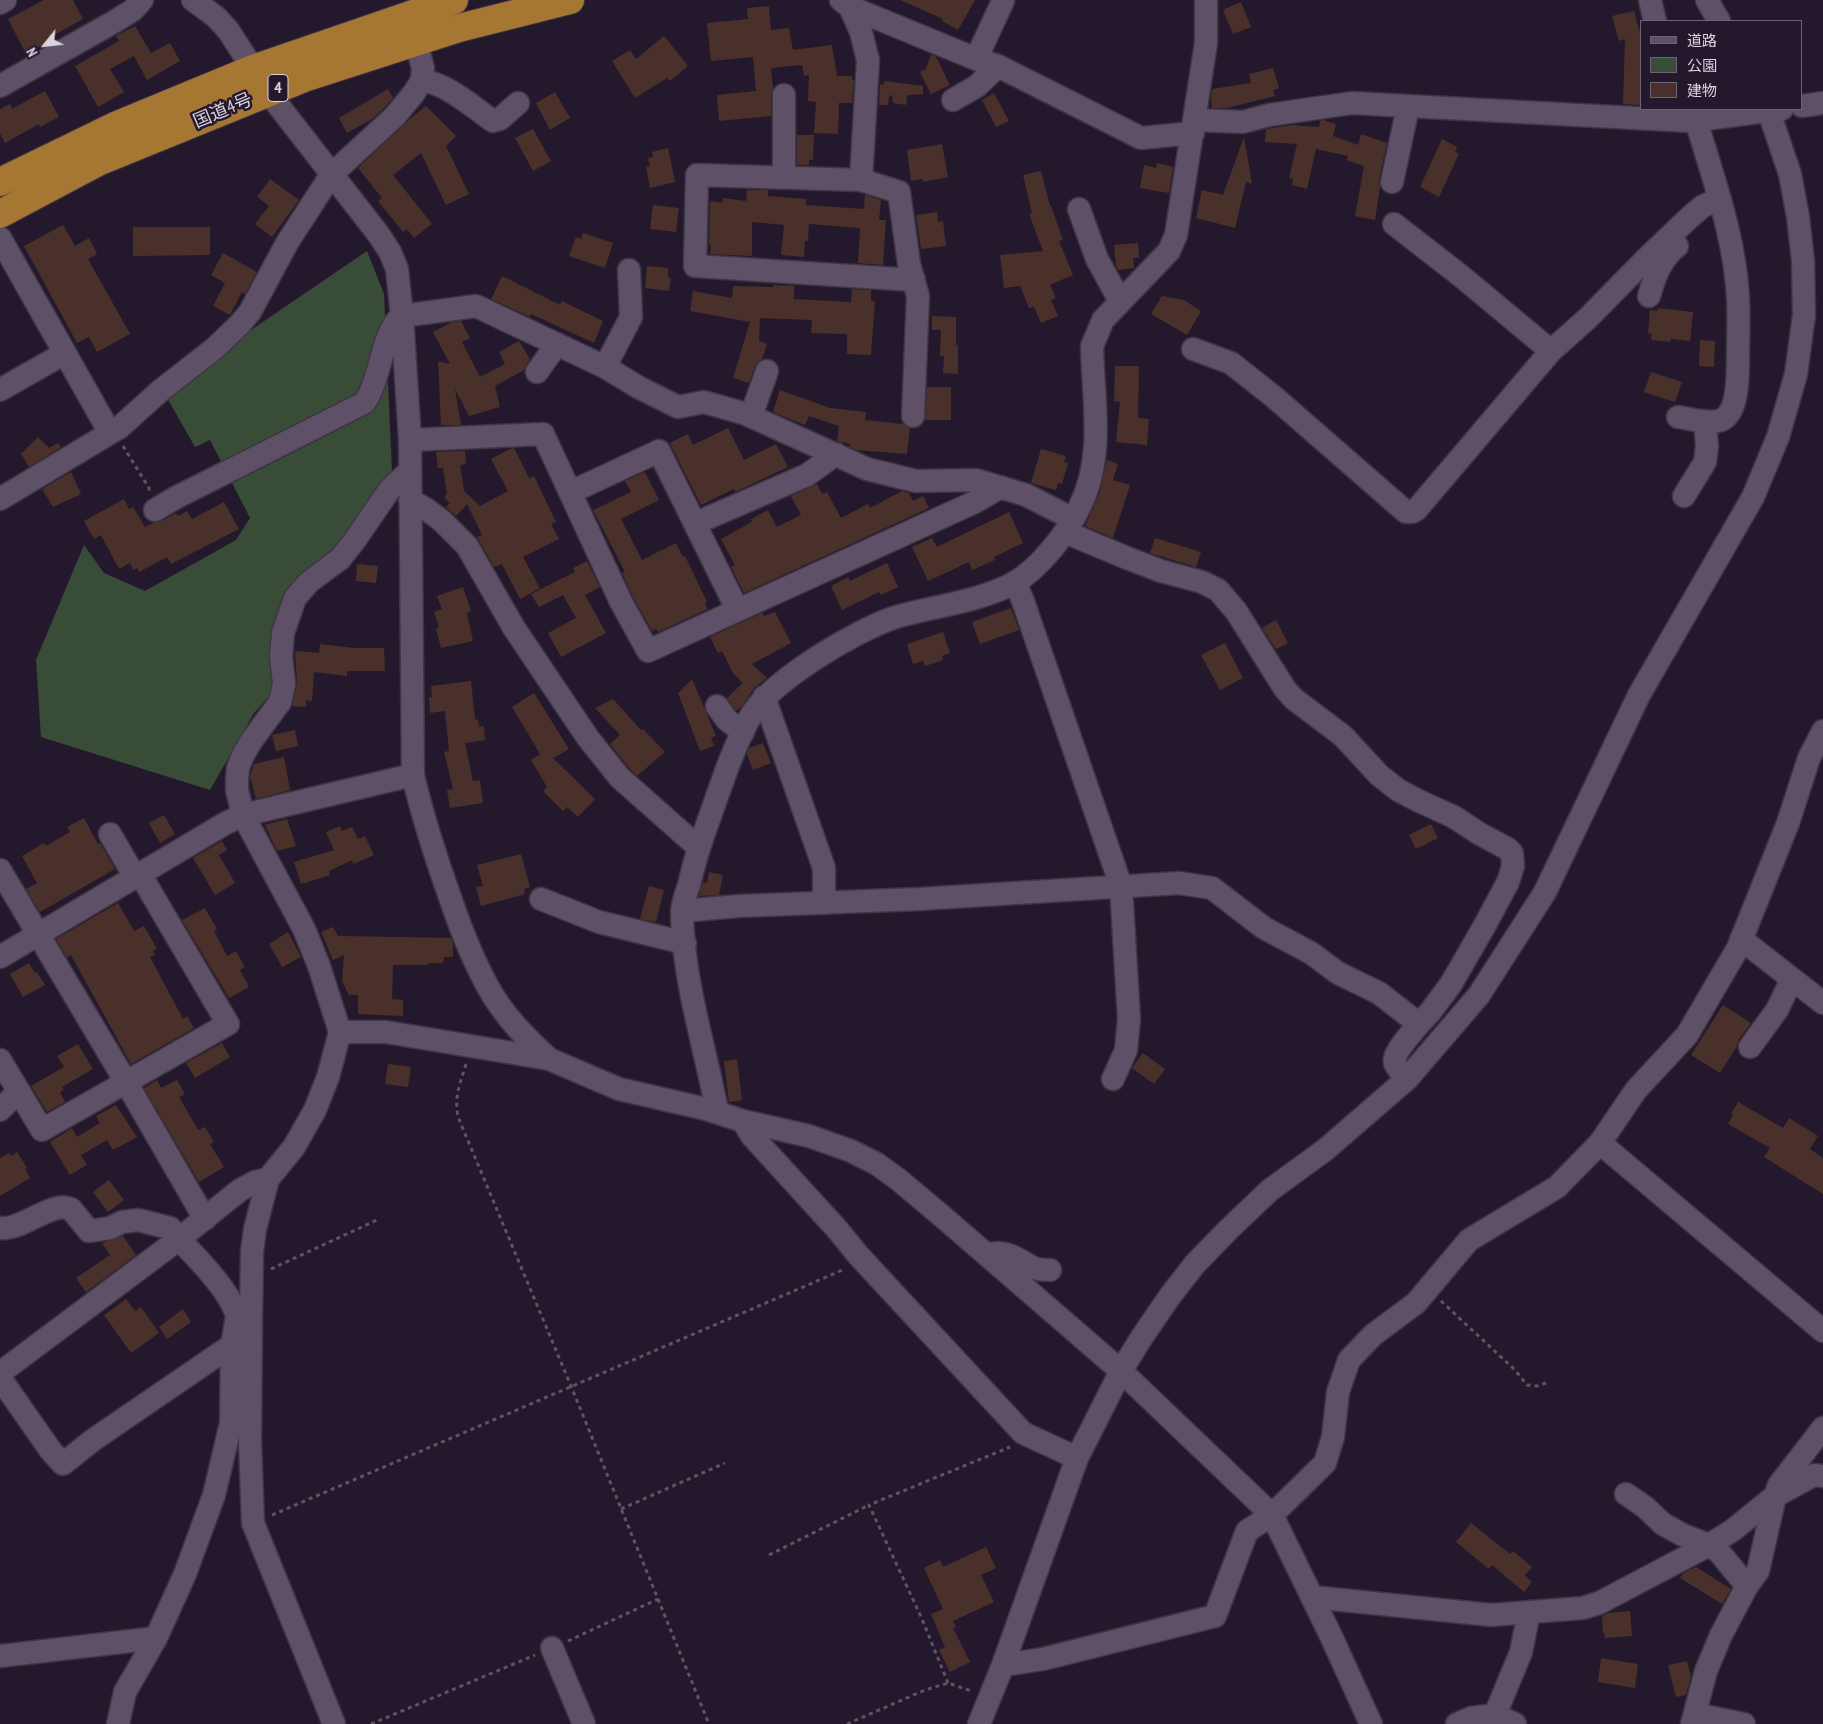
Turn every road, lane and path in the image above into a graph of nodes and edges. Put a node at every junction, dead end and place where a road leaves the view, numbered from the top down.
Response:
1 (5, 0) edge
2 (142, 0) edge
3 (193, 0) edge
4 (453, 0) edge
5 (570, 0) edge
6 (1650, 0) edge
7 (1706, 0) edge
8 (1003, 2) dead end
9 (1209, 2) edge
10 (0, 3) edge
11 (846, 4) edge
12 (1655, 20) edge
13 (1718, 20) edge
14 (416, 42) junction
15 (976, 59) junction
16 (998, 66) junction
17 (253, 68) junction
18 (422, 80) junction
19 (0, 86) edge
20 (268, 92) junction
21 (784, 95) dead end
22 (953, 100) dead end
23 (1823, 102) edge
24 (518, 103) dead end
25 (1803, 106) edge
26 (1408, 107) junction
27 (1763, 110) edge
28 (1773, 110) edge
29 (1690, 117) edge
30 (1193, 126) junction
31 (331, 174) junction
32 (784, 177) junction
33 (862, 180) junction
34 (0, 182) edge
35 (1392, 182) dead end
36 (1720, 199) junction
37 (1079, 208) dead end
38 (0, 214) edge
39 (1690, 217) junction
40 (1394, 224) dead end
41 (0, 238) edge
42 (628, 270) dead end
43 (914, 280) junction
44 (1649, 296) dead end
45 (1120, 301) junction
46 (402, 316) junction
47 (557, 344) junction
48 (1193, 349) dead end
49 (1551, 351) junction
50 (65, 353) junction
51 (605, 367) junction
52 (767, 371) dead end
53 (537, 372) dead end
54 (0, 390) edge
55 (751, 416) junction
56 (913, 416) dead end
57 (1678, 417) dead end
58 (1705, 421) junction
59 (112, 432) junction
60 (410, 440) junction
61 (836, 454) junction
62 (410, 471) junction
63 (1001, 487) junction
64 (571, 492) junction
65 (1684, 496) dead end
66 (0, 499) edge
67 (410, 500) junction
68 (155, 510) joint
69 (696, 523) junction
70 (1069, 526) junction
71 (1014, 582) junction
72 (736, 610) junction
73 (764, 698) junction
74 (717, 706) dead end
75 (743, 732) junction
76 (1822, 734) edge
77 (413, 775) junction
78 (243, 816) junction
79 (110, 834) dead end
80 (698, 847) junction
81 (0, 870) edge
82 (138, 876) junction
83 (1121, 886) junction
84 (541, 899) dead end
85 (824, 903) junction
86 (682, 911) junction
87 (38, 935) junction
88 (1741, 939) junction
89 (685, 943) junction
90 (0, 957) edge
91 (1792, 980) junction
92 (1823, 1003) edge
93 (1419, 1024) junction
94 (340, 1032) junction
95 (471, 1046) junction
96 (1750, 1048) dead end
97 (549, 1059) junction
98 (0, 1060) edge
99 (1114, 1079) dead end
100 (1407, 1079) junction
101 (126, 1082) junction
102 (19, 1091) junction
103 (0, 1110) edge
104 (717, 1111) junction
105 (743, 1121) junction
106 (1600, 1143) junction
107 (268, 1179) junction
108 (205, 1219) junction
109 (377, 1220) dead end
110 (0, 1228) edge
111 (180, 1239) junction
112 (987, 1255) junction
113 (859, 1256) junction
114 (1050, 1270) dead end
115 (252, 1272) junction
116 (1428, 1289) junction
117 (244, 1316) junction
118 (1823, 1331) edge
119 (232, 1345) junction
120 (1121, 1371) junction
121 (0, 1374) edge
122 (0, 1378) edge
123 (1546, 1383) dead end
124 (571, 1386) junction
125 (1823, 1428) edge
126 (1034, 1437) junction
127 (1077, 1458) junction
128 (725, 1463) dead end
129 (1823, 1476) edge
130 (1626, 1494) dead end
131 (1775, 1496) junction
132 (869, 1505) junction
133 (621, 1509) junction
134 (1272, 1515) junction
135 (253, 1523) junction
136 (1709, 1545) junction
137 (769, 1554) dead end
138 (1747, 1586) junction
139 (1312, 1597) junction
140 (658, 1599) junction
141 (1529, 1612) junction
142 (156, 1638) junction
143 (552, 1648) junction
144 (0, 1656) edge
145 (1003, 1666) junction
146 (948, 1683) junction
147 (991, 1698) junction
148 (1693, 1719) edge
149 (1505, 1720) edge
150 (118, 1724) edge
151 (334, 1724) edge
152 (370, 1724) edge
153 (584, 1724) edge
154 (709, 1724) edge
155 (847, 1724) edge
156 (979, 1724) edge
157 (1371, 1724) edge
158 (1457, 1724) edge
159 (1744, 1724) edge

1 - 10 street
2 - 19 street
3 - 17 street
4 - 17 highway, 国道4号 / 4
5 - 14 highway, 国道4号 / 4
6 - 12 street
7 - 13 street
8 - 15 street
9 - 30 street
11 - 15 street
11 - 33 street
14 - 18 street
14 - 20 highway, 国道4号 / 4
15 - 16 street
16 - 22 street
16 - 30 street
17 - 20 street
17 - 34 highway, 国道4号 / 4
18 - 24 street
18 - 31 street
20 - 31 street
20 - 38 highway, 国道4号 / 4
21 - 32 street
23 - 25 street
26 - 29 street
26 - 30 street
26 - 35 street
27 - 29 street
28 - 100 street
29 - 36 street
30 - 45 street
31 - 46 street
31 - 59 street
32 - 33 street
32 - 43 street
33 - 43 street
36 - 39 street
36 - 58 street
37 - 45 street
39 - 44 street
39 - 49 street
40 - 49 street
41 - 50 street
42 - 51 street
43 - 56 street
45 - 70 street
46 - 47 street
46 - 60 street
46 - 68 street
47 - 51 street
47 - 53 street
48 - 49 street
50 - 54 street
50 - 59 street
51 - 55 street
52 - 55 street
55 - 61 street
57 - 58 street
58 - 65 street
59 - 66 street
59 - 68 path
60 - 62 street
60 - 64 street
61 - 63 street
61 - 69 street
62 - 67 street
62 - 78 street
63 - 70 street
63 - 72 street
64 - 69 street
64 - 72 street
67 - 77 street
67 - 80 street
69 - 72 street
70 - 71 street
70 - 93 street
71 - 73 street
71 - 83 street
73 - 75 street
73 - 85 street
74 - 75 street
75 - 80 street
76 - 88 street
77 - 78 street
77 - 97 street
78 - 82 street
78 - 94 street
79 - 82 street
80 - 86 street
81 - 87 street
82 - 87 street
82 - 101 street
83 - 85 street
83 - 93 street
83 - 99 street
84 - 89 street
85 - 86 street
86 - 89 street
87 - 90 street
87 - 101 street
88 - 91 street
88 - 106 street
89 - 104 street
91 - 92 street
91 - 96 street
93 - 100 street
94 - 95 street
94 - 107 street
95 - 97 street
95 - 124 path
97 - 104 street
98 - 102 street
100 - 120 street
101 - 102 street
101 - 108 street
102 - 103 street
104 - 105 street
105 - 112 street
105 - 113 street
106 - 116 street
106 - 118 street
107 - 108 street
107 - 115 street
108 - 111 street
109 - 115 path
110 - 111 street
111 - 117 street
111 - 121 street
112 - 114 street
112 - 120 street
113 - 124 path
113 - 126 street
115 - 117 street
116 - 123 path
116 - 134 street
117 - 119 street
117 - 135 street
119 - 122 street
119 - 142 street
120 - 127 street
120 - 134 street
124 - 133 path
124 - 135 path
125 - 131 street
126 - 127 street
126 - 132 path
127 - 145 street
128 - 133 path
129 - 131 street
130 - 136 street
131 - 136 street
131 - 138 street
132 - 137 path
132 - 146 path
133 - 140 path
134 - 139 street
134 - 145 street
135 - 151 street
136 - 138 street
136 - 141 street
138 - 148 street
139 - 141 street
139 - 157 street
140 - 143 path
140 - 154 path
141 - 149 street
142 - 144 street
142 - 150 street
143 - 152 path
143 - 153 street
145 - 147 street
146 - 147 path
146 - 155 path
147 - 156 street
148 - 159 street
149 - 158 street

